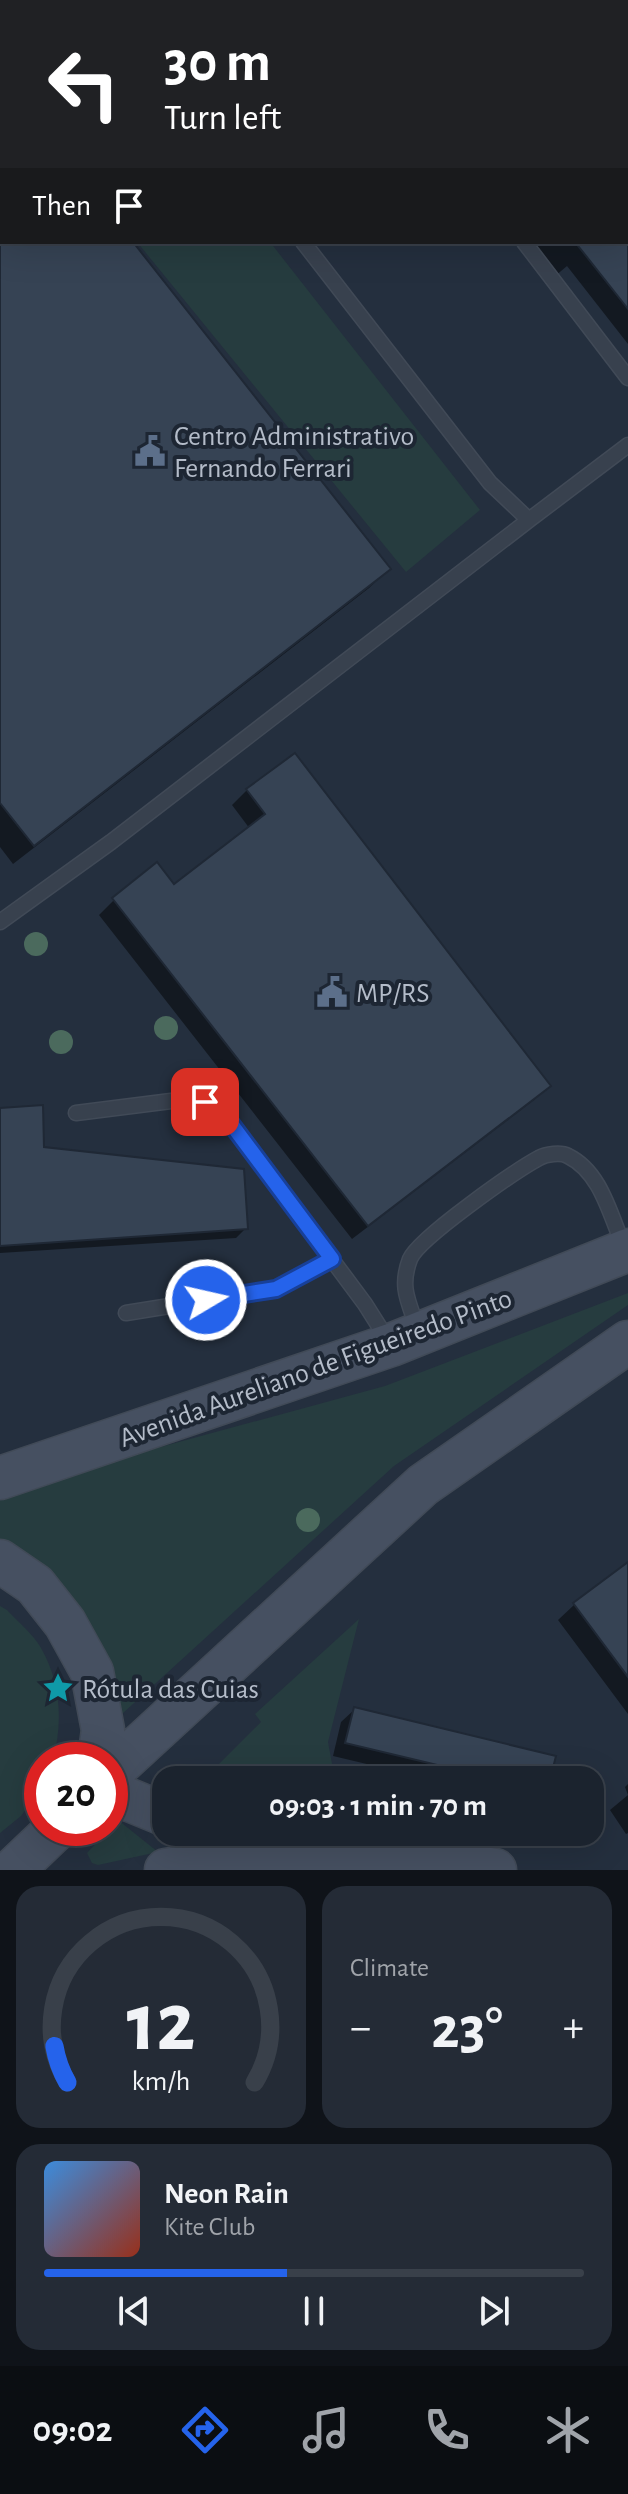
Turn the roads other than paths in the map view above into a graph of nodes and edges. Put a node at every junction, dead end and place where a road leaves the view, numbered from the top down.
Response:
1 (305, 244) edge
2 (526, 244) edge
3 (628, 378) edge
4 (628, 445) edge
5 (529, 520) junction
6 (0, 922) edge
7 (76, 1113) dead end
8 (627, 1250) edge
9 (332, 1259) junction
10 (126, 1313) dead end
11 (405, 1340) junction
12 (628, 1342) edge
13 (0, 1478) edge
14 (0, 1561) edge
15 (101, 1742) edge
16 (128, 1756) edge
17 (128, 1799) edge
18 (152, 1809) edge
19 (38, 1846) edge
20 (247, 1846) edge
21 (268, 1854) junction
22 (13, 1870) edge
23 (166, 1870) edge
24 (495, 1870) edge

1 - 5 lane
2 - 3 lane
4 - 5 lane
5 - 6 lane
7 - 9 lane
8 - 11 main road, Avenida Aureliano de Figueiredo Pinto
8 - 11 lane
9 - 10 lane
9 - 11 lane
11 - 13 main road, Avenida Aureliano de Figueiredo Pinto
12 - 16 main road
14 - 15 main road
17 - 18 main road
19 - 22 main road
20 - 21 main road
21 - 23 main road
21 - 24 main road

